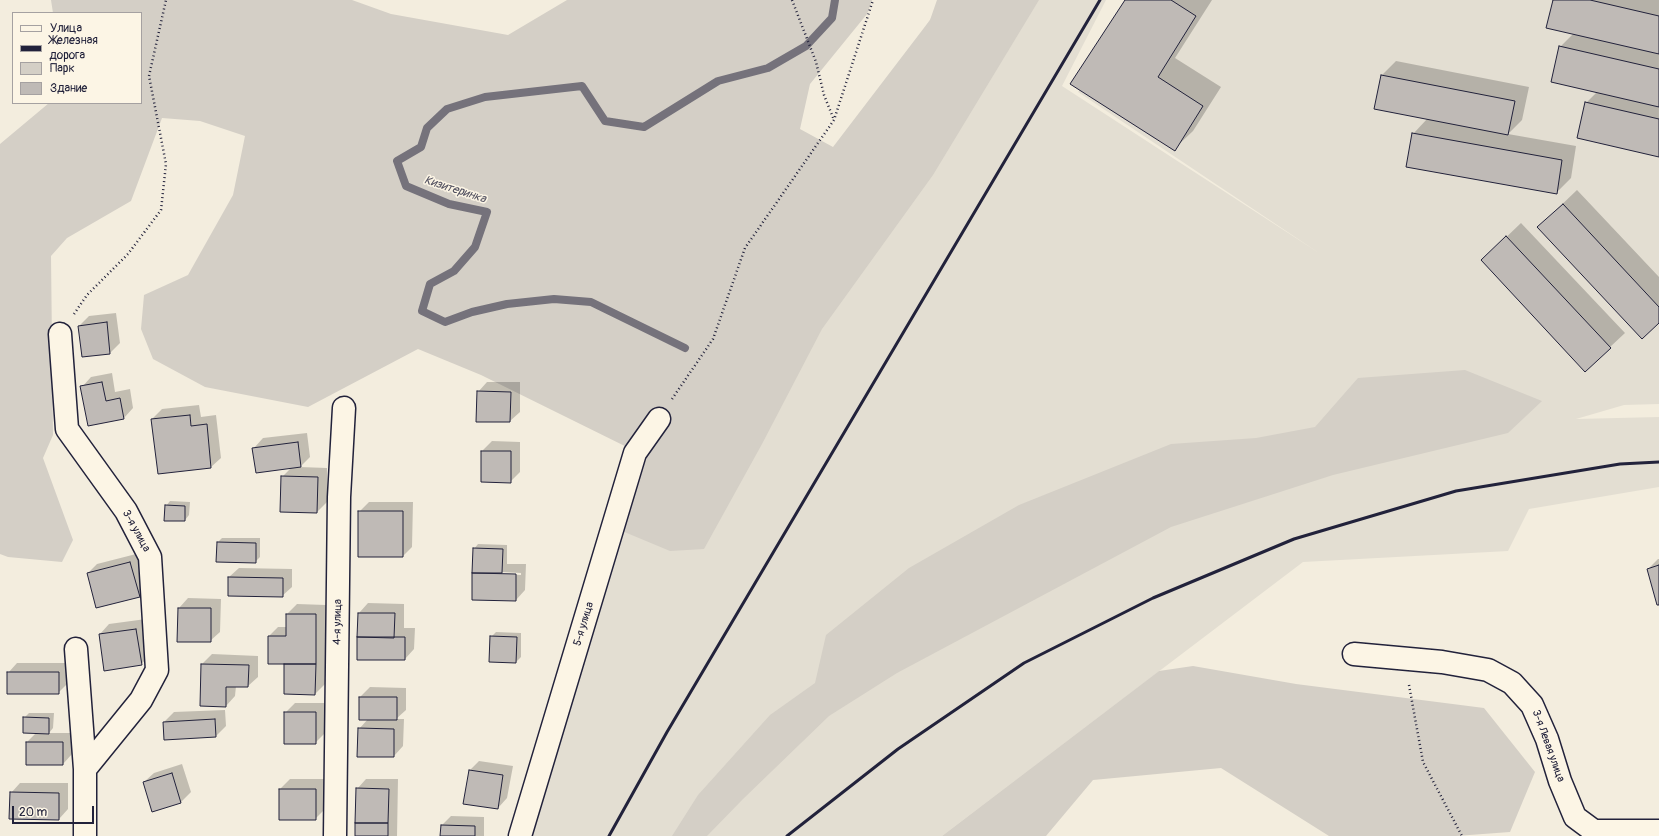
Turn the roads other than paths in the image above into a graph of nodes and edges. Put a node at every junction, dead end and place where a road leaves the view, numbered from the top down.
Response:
1 (60, 334) road end
2 (344, 408) dead end
3 (659, 419) road end
4 (76, 649) dead end
5 (1354, 654) dead end
6 (84, 770) junction
7 (1659, 831) edge
8 (85, 836) edge
9 (335, 836) edge
10 (520, 836) edge

1 - 6 street, 3-я улица
2 - 9 street, 4-я улица
3 - 10 street, 5-я улица
4 - 6 street
5 - 7 street, 3-я Левая улица
6 - 8 street

